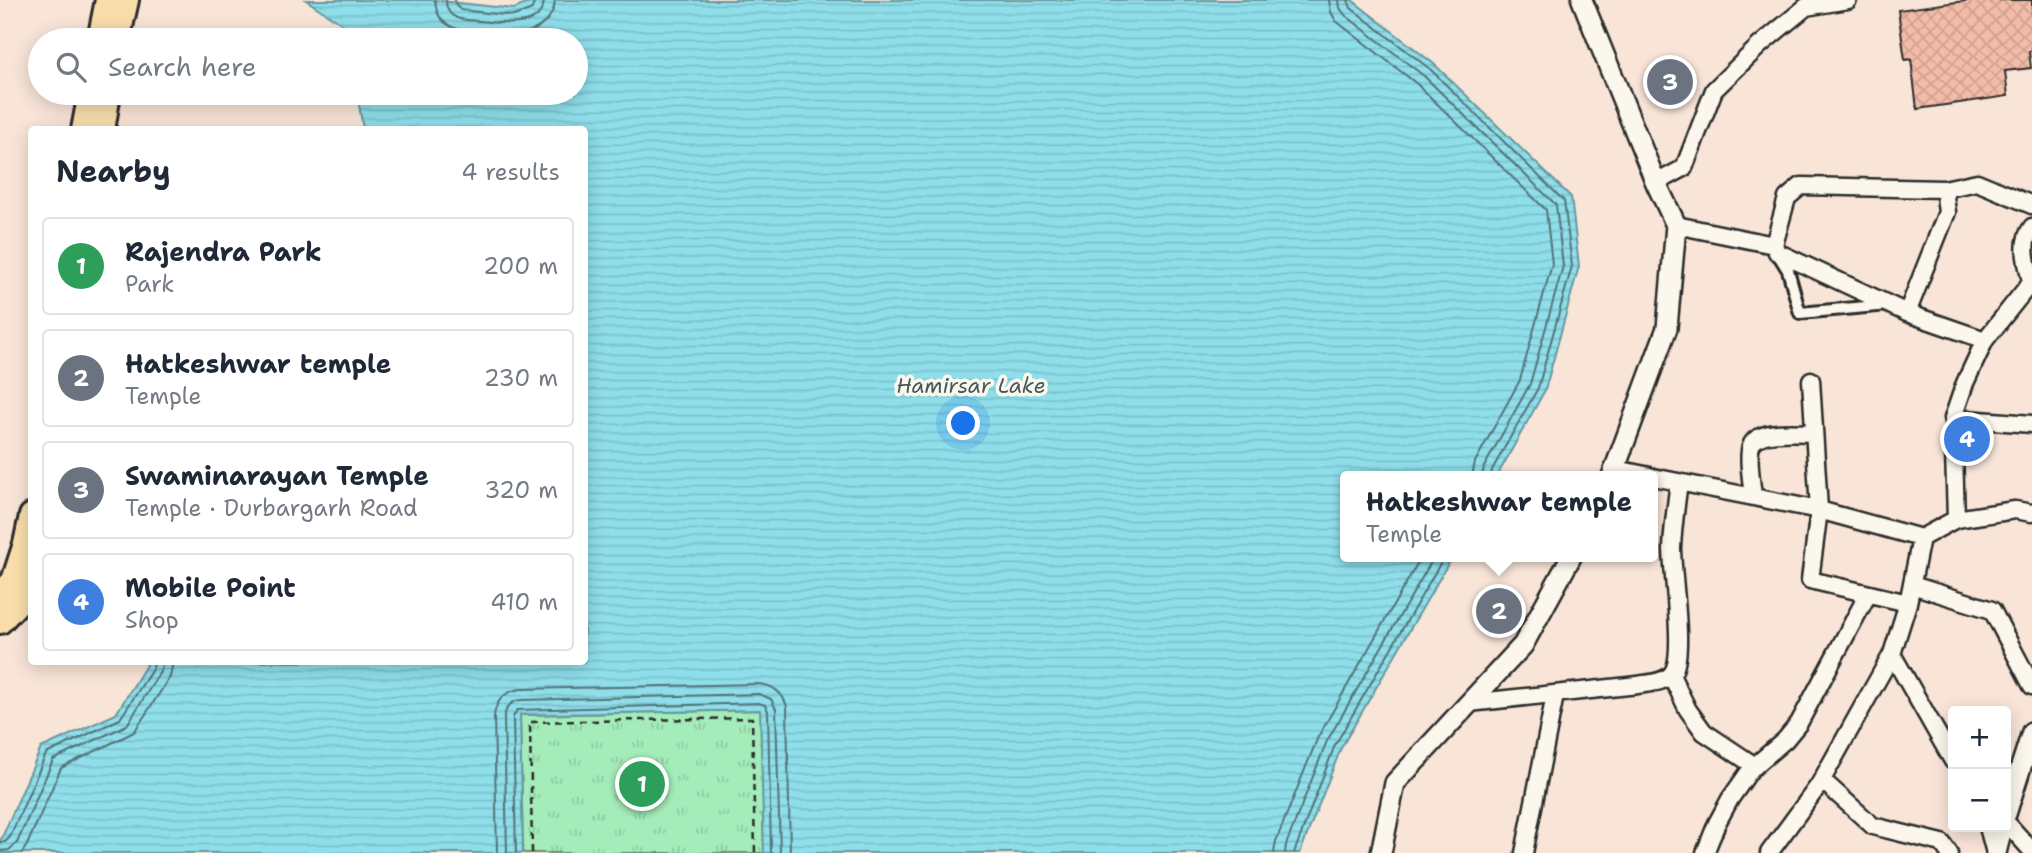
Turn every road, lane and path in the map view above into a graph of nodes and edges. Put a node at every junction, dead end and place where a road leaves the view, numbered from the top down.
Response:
1 (108, 0) edge
2 (126, 0) edge
3 (1582, 0) edge
4 (1848, 0) edge
5 (102, 28) edge
6 (120, 28) edge
7 (89, 105) edge
8 (106, 105) edge
9 (85, 126) edge
10 (103, 126) edge
11 (1656, 183) junction
12 (1944, 189) junction
13 (2032, 205) edge
14 (1676, 225) junction
15 (2032, 227) edge
16 (1775, 249) junction
17 (2031, 281) edge
18 (1891, 305) junction
19 (1908, 313) junction
20 (1985, 340) junction
21 (1811, 380) dead end
22 (1953, 418) junction
23 (2032, 424) edge
24 (1814, 433) junction
25 (1615, 471) edge
26 (1658, 478) edge
27 (1679, 482) junction
28 (1753, 497) junction
29 (1819, 510) junction
30 (2032, 513) edge
31 (1956, 519) junction
32 (28, 535) edge
33 (1921, 538) junction
34 (1569, 562) edge
35 (1912, 585) junction
36 (28, 591) edge
37 (1868, 594) junction
38 (0, 596) edge
39 (1908, 604) junction
40 (0, 621) edge
41 (1892, 654) junction
42 (1671, 675) junction
43 (2032, 686) edge
44 (1555, 695) junction
45 (1469, 704) junction
46 (2032, 732) edge
47 (1948, 752) edge
48 (1755, 766) junction
49 (1822, 780) junction
50 (2011, 798) edge
51 (2011, 828) edge
52 (1990, 832) edge
53 (2001, 832) edge
54 (2032, 851) edge
55 (532, 853) edge
56 (755, 853) edge
57 (1381, 853) edge
58 (1524, 853) edge
59 (1705, 853) edge
60 (1769, 853) edge
61 (1949, 853) edge
62 (1996, 853) edge

1 - 5 main road
2 - 6 main road
3 - 11 street
4 - 11 street
7 - 9 main road
8 - 10 main road
11 - 14 street
12 - 13 street
12 - 16 street
12 - 19 street
14 - 16 street
14 - 25 street
15 - 17 street
16 - 18 street
16 - 18 street
17 - 20 street
18 - 19 street
19 - 20 street
20 - 22 street
21 - 24 street
22 - 23 street
22 - 31 street
24 - 28 street
24 - 29 street
26 - 27 street
27 - 28 street
27 - 42 street
28 - 29 street
29 - 33 street
29 - 37 street
30 - 31 street
31 - 33 street
32 - 38 main road
33 - 35 street
34 - 45 street
35 - 39 street
35 - 43 street
36 - 40 main road
37 - 39 street
37 - 48 street
39 - 41 street
41 - 47 street
41 - 49 street
42 - 44 street
42 - 48 street
44 - 45 street
44 - 58 street
45 - 57 street
46 - 50 street
48 - 59 street
49 - 60 street
49 - 61 street
51 - 54 street
52 - 62 street
53 - 62 street
55 - 56 path

